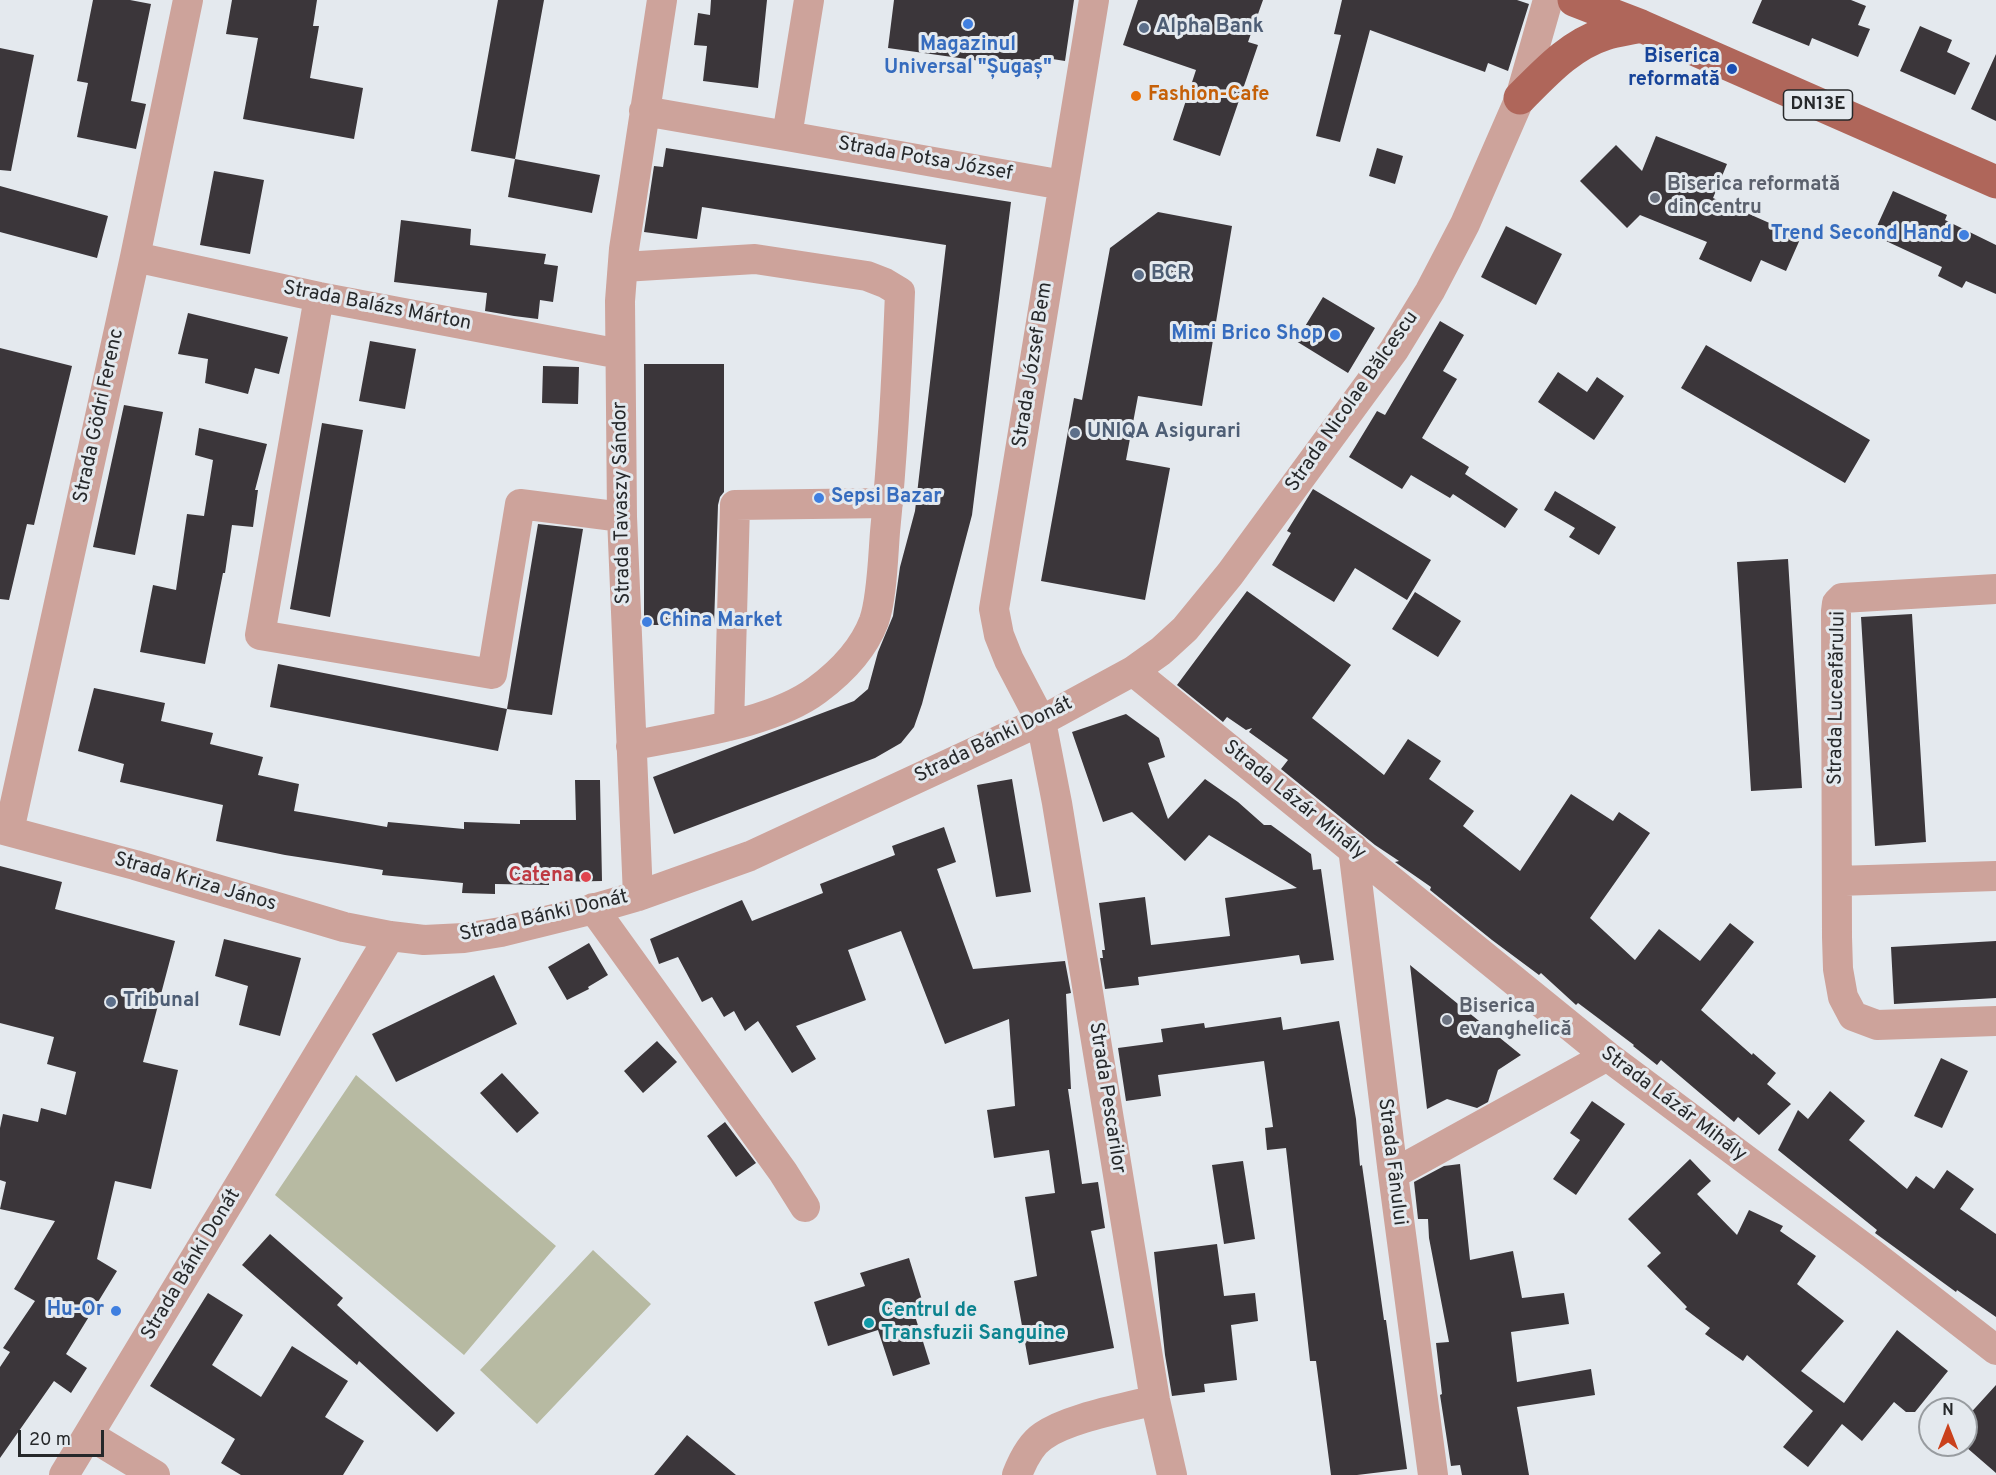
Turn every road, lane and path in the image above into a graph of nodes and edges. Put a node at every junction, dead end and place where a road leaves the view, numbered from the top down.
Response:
1 (662, 0) edge
2 (809, 0) edge
3 (1094, 0) edge
4 (1548, 0) edge
5 (1574, 0) edge
6 (185, 1) edge
7 (1641, 26) junction
8 (1520, 98) junction
9 (644, 111) junction
10 (787, 136) junction
11 (1996, 182) edge
12 (1063, 185) junction
13 (135, 257) junction
14 (622, 267) junction
15 (319, 297) junction
16 (620, 354) junction
17 (888, 503) junction
18 (622, 517) junction
19 (1996, 590) edge
20 (1133, 671) junction
21 (1041, 721) junction
22 (729, 726) junction
23 (631, 746) junction
24 (4, 830) edge
25 (1353, 848) junction
26 (1996, 876) edge
27 (1837, 881) junction
28 (638, 896) junction
29 (593, 908) junction
30 (390, 936) junction
31 (1996, 1021) edge
32 (1607, 1056) junction
33 (1393, 1174) junction
34 (805, 1207) dead end
35 (1996, 1350) edge
36 (1155, 1400) junction
37 (89, 1435) junction
38 (64, 1475) edge
39 (155, 1475) edge
40 (1017, 1475) edge
41 (1172, 1475) edge
42 (1433, 1475) edge

1 - 9 street, Strada Tavaszy Sándor
2 - 10 street
3 - 12 street, Strada József Bem
4 - 8 street, Strada Nicolae Bălcescu
5 - 7 main road, DN13E
6 - 13 street, Strada Gödri Ferenc
7 - 8 main road
7 - 11 main road, DN13E
8 - 20 street, Strada Nicolae Bălcescu
9 - 10 street, Strada Potsa József
9 - 14 street, Strada Tavaszy Sándor
10 - 12 street, Strada Potsa József
12 - 21 street, Strada József Bem
13 - 15 street, Strada Balázs Márton
13 - 24 street, Strada Gödri Ferenc
14 - 16 street, Strada Tavaszy Sándor
14 - 17 street
15 - 16 street, Strada Balázs Márton
15 - 18 street
16 - 18 street, Strada Tavaszy Sándor
17 - 22 street
17 - 22 street
18 - 23 street, Strada Tavaszy Sándor
19 - 27 street, Strada Luceafărului
20 - 21 street, Strada Bánki Donát
20 - 25 street, Strada Lázár Mihály
21 - 28 street, Strada Bánki Donát
21 - 36 street, Strada Pescarilor
22 - 23 street
23 - 28 street, Strada Tavaszy Sándor
24 - 30 street, Strada Kriza János
25 - 32 street, Strada Lázár Mihály
25 - 33 street, Strada Fânului
26 - 27 street
27 - 31 street, Strada Luceafărului
28 - 29 street, Strada Bánki Donát
29 - 30 street, Strada Bánki Donát
29 - 34 street
30 - 37 street, Strada Bánki Donát
32 - 33 street
32 - 35 street, Strada Lázár Mihály
33 - 42 street, Strada Fânului
36 - 40 street
36 - 41 street, Strada Pescarilor
37 - 38 street, Strada Bánki Donát
37 - 39 street

